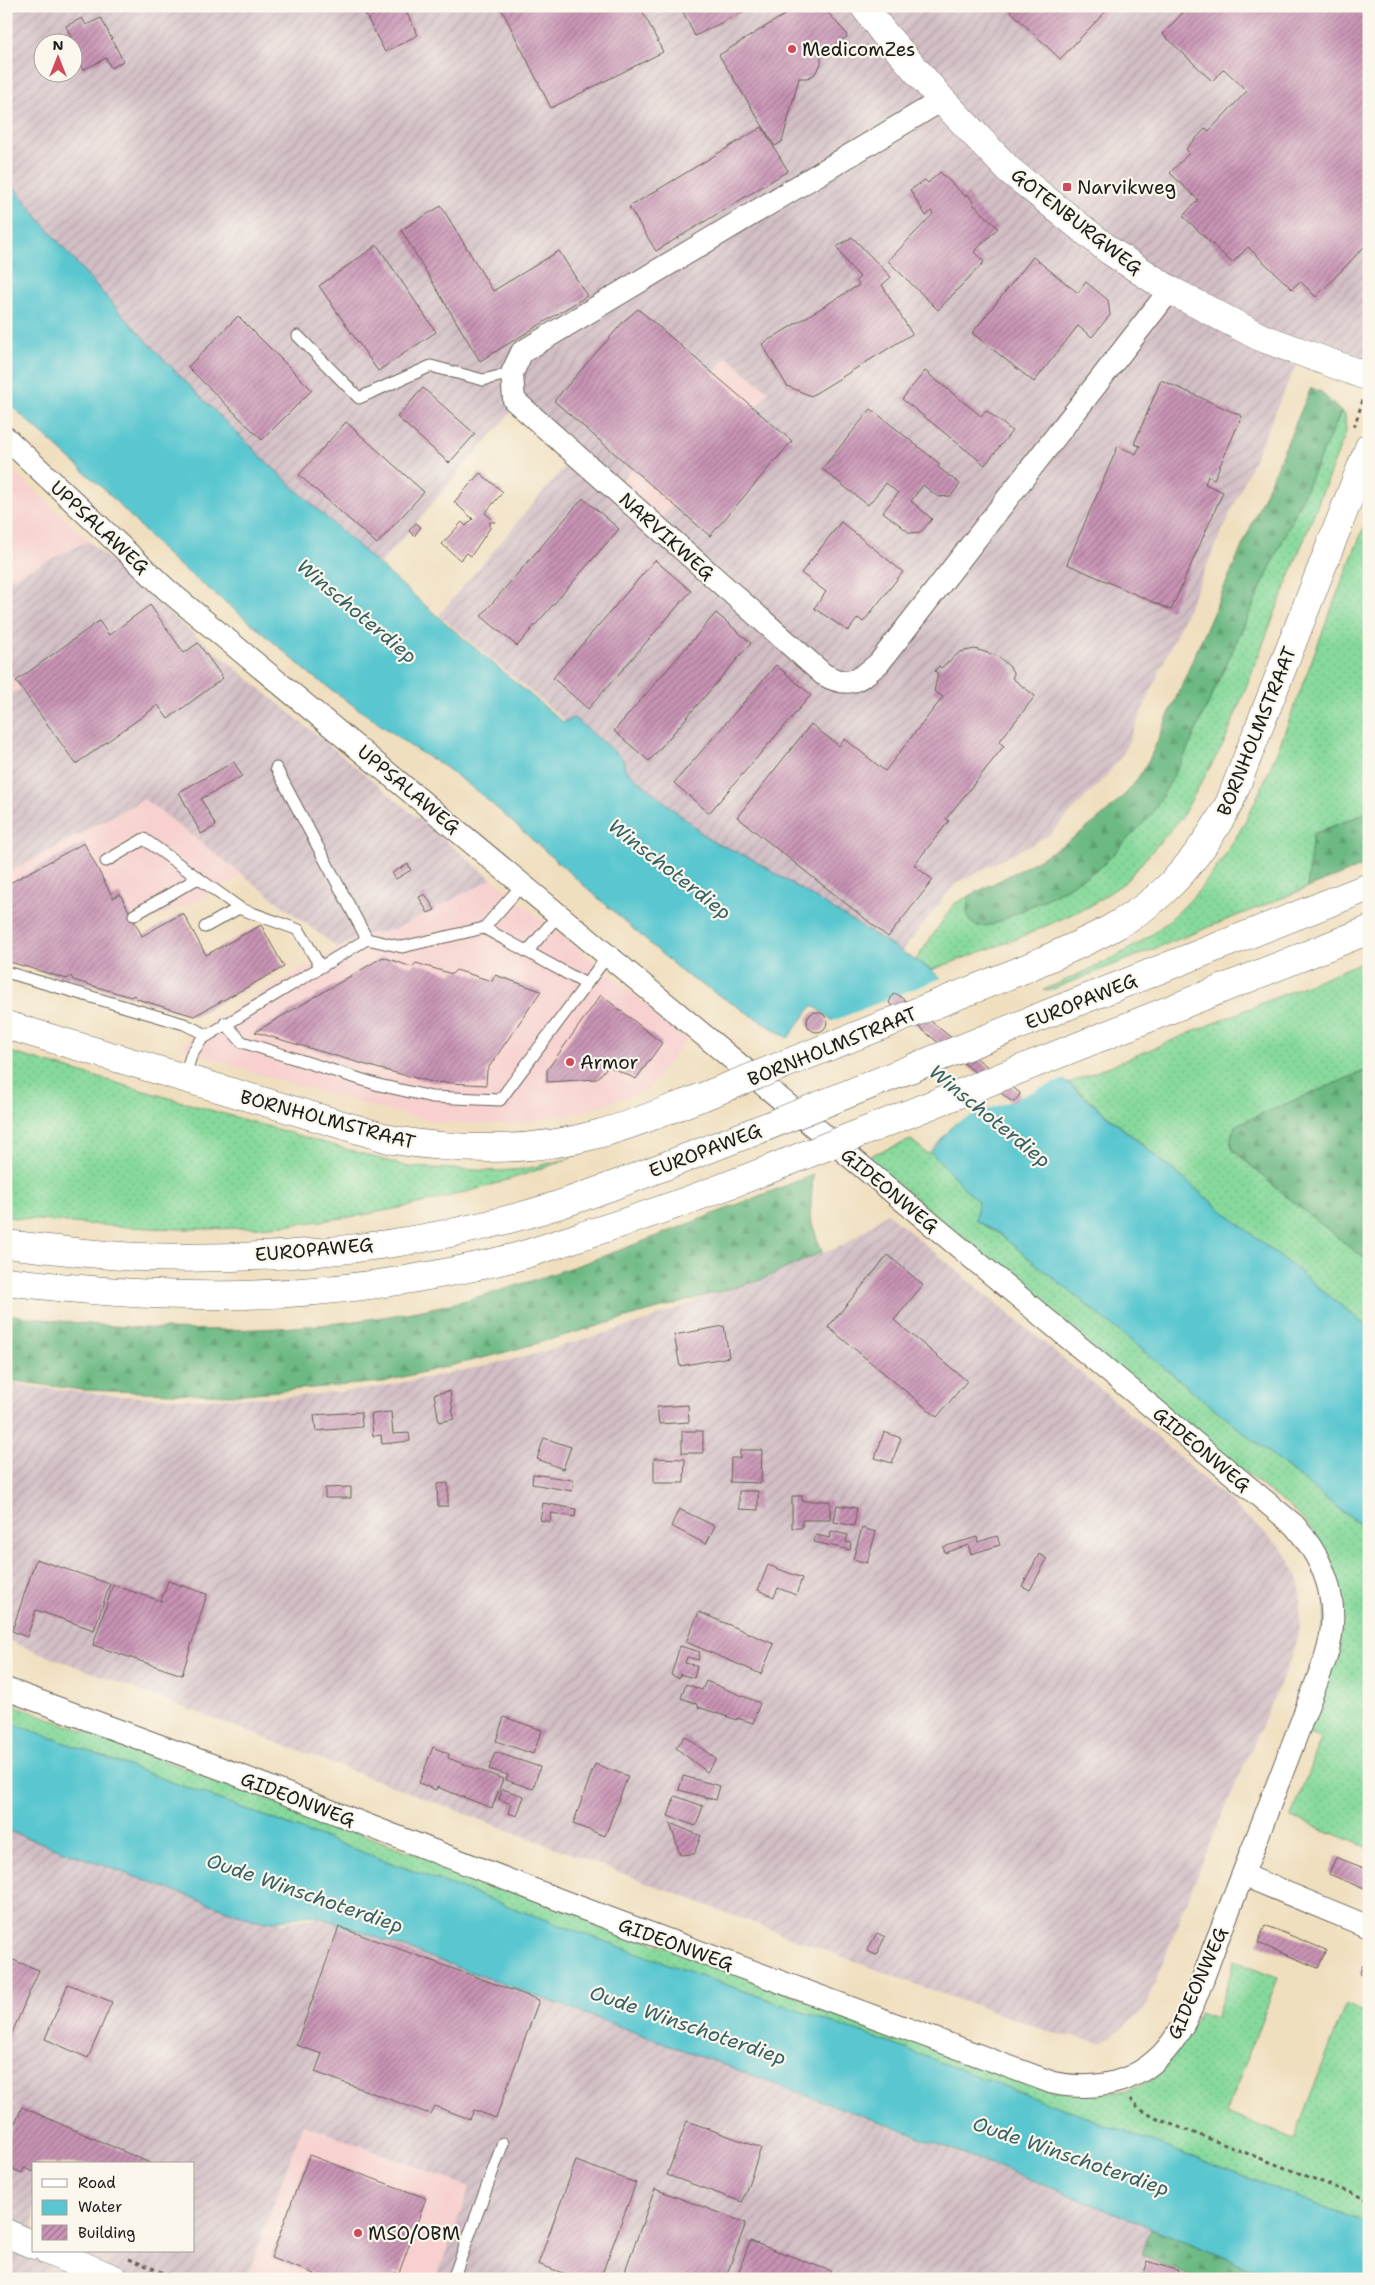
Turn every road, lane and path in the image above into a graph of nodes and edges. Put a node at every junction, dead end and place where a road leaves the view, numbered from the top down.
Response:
1 (864, 6) edge
2 (942, 100) junction
3 (1170, 290) junction
4 (298, 336) dead end
5 (512, 373) junction
6 (1367, 384) edge
7 (1360, 441) edge
8 (8, 443) edge
9 (276, 768) dead end
10 (106, 861) dead end
11 (198, 878) junction
12 (523, 884) junction
13 (1369, 887) edge
14 (239, 908) junction
15 (559, 914) junction
16 (134, 915) dead end
17 (204, 927) dead end
18 (484, 928) junction
19 (1369, 930) edge
20 (367, 939) junction
21 (527, 952) junction
22 (608, 955) junction
23 (320, 966) junction
24 (6, 972) edge
25 (586, 984) junction
26 (225, 1023) junction
27 (6, 1025) edge
28 (207, 1035) junction
29 (184, 1078) junction
30 (819, 1131) joint
31 (6, 1244) edge
32 (6, 1281) edge
33 (6, 1689) edge
34 (1243, 1875) junction
35 (1369, 1927) edge
36 (1121, 2080) junction
37 (503, 2143) dead end
38 (1369, 2200) edge
39 (6, 2234) edge
40 (32, 2244) edge
41 (52, 2252) edge
42 (117, 2267) edge
43 (179, 2279) edge
44 (453, 2279) edge

1 - 2 main road, GOTENBURGWEG
2 - 3 main road, GOTENBURGWEG
2 - 5 street
3 - 5 street, NARVIKWEG
3 - 6 main road, GOTENBURGWEG
4 - 5 lane
6 - 7 path
7 - 29 main road, BORNHOLMSTRAAT, bridge
8 - 12 street, UPPSALAWEG
9 - 20 lane
10 - 11 lane
11 - 14 lane
11 - 16 lane
12 - 15 street, UPPSALAWEG
12 - 18 lane
13 - 31 main road, EUROPAWEG, bridge
14 - 17 lane
14 - 23 lane
15 - 21 lane
15 - 22 street, UPPSALAWEG
18 - 20 lane
18 - 21 lane
19 - 32 main road, EUROPAWEG, bridge
20 - 23 lane
21 - 25 lane
22 - 25 lane
22 - 30 street, UPPSALAWEG
23 - 26 lane
24 - 28 lane
25 - 26 lane
26 - 28 lane
27 - 29 main road, BORNHOLMSTRAAT
28 - 29 lane
30 - 34 street, GIDEONWEG
33 - 36 street, GIDEONWEG
34 - 35 street
34 - 36 street, GIDEONWEG
36 - 38 path
37 - 44 lane
39 - 40 main road
41 - 42 main road
42 - 43 path

